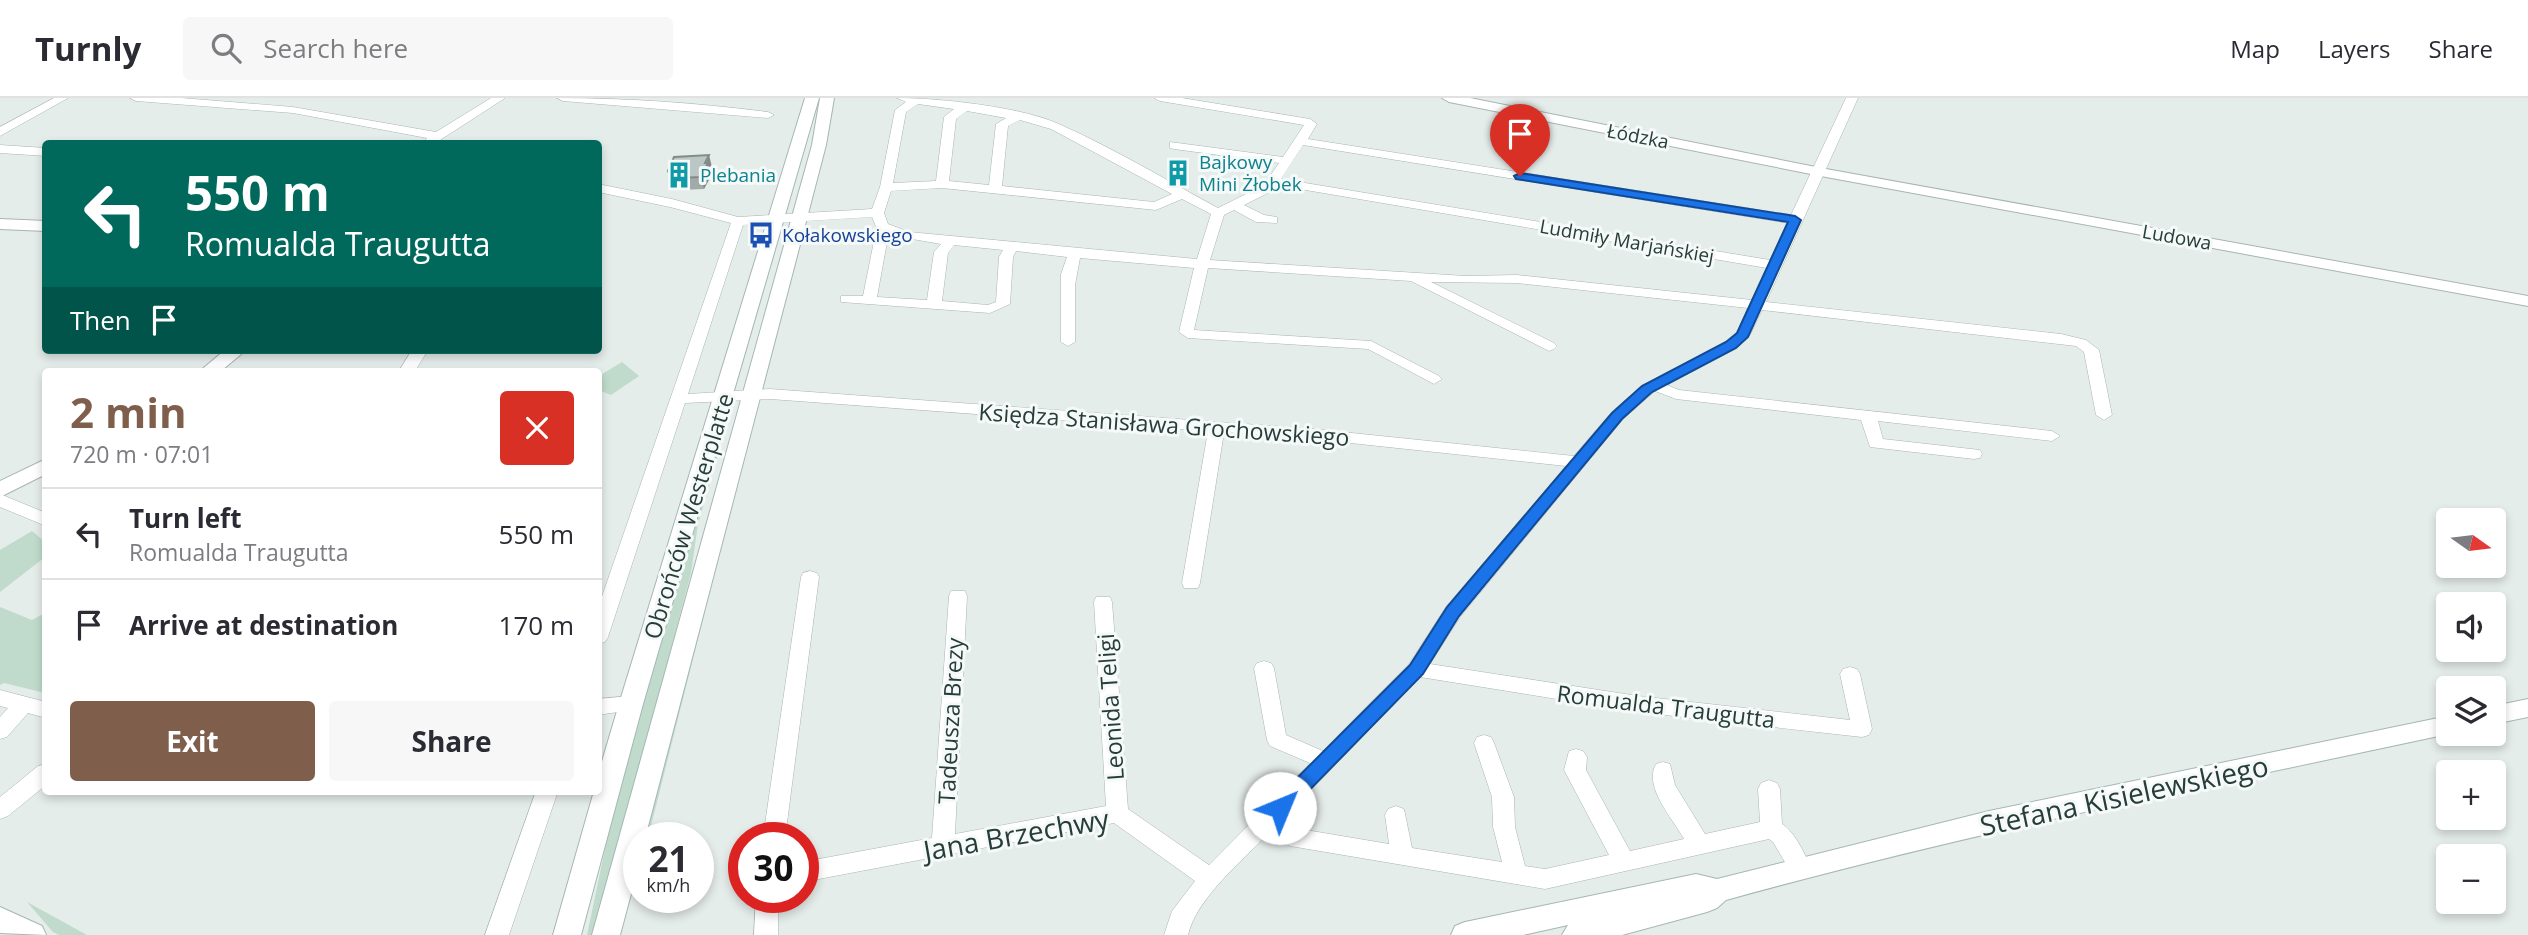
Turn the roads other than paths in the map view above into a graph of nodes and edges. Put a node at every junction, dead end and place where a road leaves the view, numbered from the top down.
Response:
1 (62, 98) edge
2 (136, 98) edge
3 (499, 98) edge
4 (563, 98) edge
5 (812, 98) edge
6 (827, 98) edge
7 (1160, 98) edge
8 (1449, 98) edge
9 (1852, 98) edge
10 (910, 99) edge
11 (965, 108) junction
12 (768, 115) dead end
13 (1019, 116) junction
14 (0, 132) edge
15 (437, 136) junction
16 (431, 140) edge
17 (1300, 141) junction
18 (1174, 145) dead end
19 (0, 149) edge
20 (42, 152) edge
21 (1287, 161) junction
22 (1821, 172) junction
23 (1273, 181) junction
24 (942, 184) junction
25 (886, 187) junction
26 (602, 189) edge
27 (995, 190) junction
28 (1182, 194) junction
29 (1237, 206) junction
30 (877, 213) junction
31 (1218, 213) junction
32 (799, 218) junction
33 (778, 219) junction
34 (1272, 220) dead end
35 (1795, 220) junction
36 (738, 221) junction
37 (0, 224) edge
38 (42, 226) edge
39 (892, 232) junction
40 (950, 241) junction
41 (1012, 247) junction
42 (1075, 253) junction
43 (1202, 264) junction
44 (1773, 265) junction
45 (1412, 277) junction
46 (846, 299) dead end
47 (869, 300) junction
48 (2528, 301) edge
49 (934, 305) junction
50 (1757, 306) junction
51 (1068, 342) dead end
52 (1549, 346) dead end
53 (232, 354) edge
54 (213, 368) edge
55 (1434, 379) dead end
56 (1653, 385) junction
57 (750, 394) junction
58 (724, 396) junction
59 (678, 399) junction
60 (1868, 414) junction
61 (2104, 415) dead end
62 (1217, 426) junction
63 (2052, 436) dead end
64 (1974, 454) dead end
65 (1578, 461) junction
66 (42, 467) edge
67 (0, 490) edge
68 (0, 500) edge
69 (42, 518) edge
70 (810, 577) dead end
71 (1191, 583) dead end
72 (958, 596) dead end
73 (1103, 602) dead end
74 (602, 624) edge
75 (1264, 668) dead end
76 (1416, 669) junction
77 (1850, 674) dead end
78 (0, 698) edge
79 (631, 704) junction
80 (23, 705) junction
81 (602, 708) edge
82 (2528, 708) edge
83 (42, 709) edge
84 (2506, 713) edge
85 (2436, 728) edge
86 (0, 731) edge
87 (1484, 743) dead end
88 (1576, 757) dead end
89 (1326, 761) junction
90 (1663, 770) dead end
91 (42, 775) edge
92 (1769, 789) dead end
93 (546, 795) edge
94 (0, 810) edge
95 (1117, 813) junction
96 (1396, 815) dead end
97 (776, 822) edge
98 (1265, 823) junction
99 (1772, 829) junction
100 (1699, 844) junction
101 (943, 846) junction
102 (1402, 855) junction
103 (1623, 860) junction
104 (1800, 867) junction
105 (819, 869) edge
106 (1516, 874) junction
107 (1209, 879) junction
108 (767, 913) edge
109 (0, 919) edge
110 (1633, 919) edge
111 (32, 935) edge
112 (497, 935) edge
113 (567, 935) edge
114 (606, 935) edge
115 (766, 935) edge
116 (1176, 935) edge
117 (1465, 935) edge
118 (1576, 935) edge

1 - 14 street
2 - 15 street
3 - 15 street
4 - 12 street
5 - 33 main road, Obrońców Westerplatte
6 - 32 main road, Obrońców Westerplatte
7 - 17 street
8 - 22 main road, Łódzka
9 - 22 street
10 - 11 street
10 - 25 street
11 - 13 street
11 - 24 street
13 - 27 street
13 - 28 street
15 - 16 street
17 - 21 street
17 - 35 street
18 - 21 street
19 - 20 street
21 - 23 street
22 - 35 street
22 - 48 main road, Ludowa
23 - 29 street
23 - 44 street, Ludmiły Marjańskiej
24 - 25 street
24 - 27 street
25 - 30 street
26 - 36 street
27 - 28 street
28 - 31 street
29 - 31 street
29 - 34 street
30 - 32 street
30 - 39 street
31 - 43 street
32 - 33 street
32 - 57 main road, Obrońców Westerplatte
33 - 36 street
33 - 58 main road, Obrońców Westerplatte
35 - 44 street
36 - 59 street
37 - 38 main road
39 - 40 street
39 - 47 street
40 - 41 street
40 - 49 street
41 - 42 street
41 - 49 street
42 - 43 street
42 - 51 street
43 - 45 street
43 - 55 street
44 - 50 street
45 - 50 street
45 - 52 street
46 - 47 street
47 - 49 street
50 - 56 street
50 - 61 street
53 - 54 main road
56 - 60 street
56 - 65 street
57 - 58 street, Księdza Stanisława Grochowskiego
57 - 62 street, Księdza Stanisława Grochowskiego
57 - 114 main road, Obrońców Westerplatte
58 - 59 street, Księdza Stanisława Grochowskiego
58 - 79 main road, Obrońców Westerplatte
59 - 74 street
60 - 63 street
60 - 64 street
62 - 65 street, Księdza Stanisława Grochowskiego
62 - 71 street
65 - 76 street
66 - 67 main road
68 - 69 street
70 - 97 street
72 - 101 street, Tadeusza Brezy
73 - 95 street, Leonida Teligi
75 - 89 street
76 - 77 street, Romualda Traugutta
76 - 89 street
78 - 80 street
79 - 81 street
79 - 113 main road, Obrońców Westerplatte
80 - 83 street
80 - 86 street
82 - 84 main road
85 - 104 main road, Stefana Kisielewskiego
87 - 106 street
88 - 103 street
89 - 98 street
90 - 100 street
91 - 94 street
92 - 99 street
93 - 112 street
95 - 101 street, Jana Brzechwy
95 - 107 street, Jana Brzechwy
96 - 102 street
98 - 102 street
98 - 107 street
99 - 100 street
99 - 104 street
100 - 103 street
101 - 105 street, Jana Brzechwy
102 - 106 street
103 - 106 street
104 - 110 main road, Stefana Kisielewskiego
107 - 116 street
108 - 115 street
109 - 111 main road
110 - 117 main road, Stefana Kisielewskiego
110 - 118 main road, Stefana Kisielewskiego

